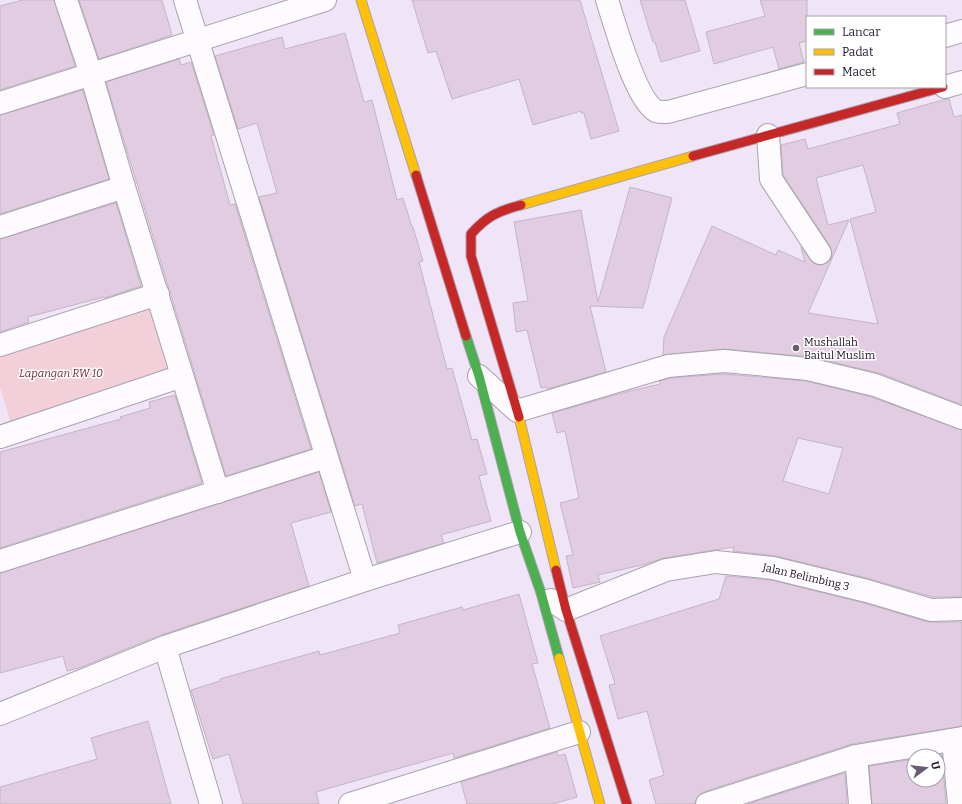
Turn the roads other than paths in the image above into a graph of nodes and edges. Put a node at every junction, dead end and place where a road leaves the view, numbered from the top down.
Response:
1 (66, 0) edge
2 (185, 0) edge
3 (325, 0) edge
4 (361, 0) edge
5 (607, 0) edge
6 (962, 31) edge
7 (946, 36) edge
8 (197, 40) junction
9 (91, 74) junction
10 (806, 74) edge
11 (962, 82) edge
12 (946, 86) edge
13 (940, 88) edge
14 (0, 103) edge
15 (768, 135) junction
16 (124, 187) junction
17 (0, 228) edge
18 (820, 253) dead end
19 (158, 294) junction
20 (0, 345) edge
21 (182, 376) junction
22 (479, 376) junction
23 (517, 411) junction
24 (962, 418) edge
25 (0, 436) edge
26 (326, 457) junction
27 (218, 492) junction
28 (520, 532) junction
29 (0, 561) edge
30 (365, 580) junction
31 (541, 593) junction
32 (962, 609) edge
33 (566, 610) junction
34 (165, 647) junction
35 (0, 714) edge
36 (579, 732) junction
37 (958, 739) edge
38 (856, 756) junction
39 (211, 804) edge
40 (350, 804) edge
41 (600, 804) edge
42 (627, 804) edge
43 (707, 804) edge
44 (860, 804) edge
45 (960, 804) edge

1 - 9 street
2 - 8 street
3 - 8 street
4 - 22 street
5 - 10 street
6 - 7 street
8 - 9 street
8 - 26 street
9 - 14 street
9 - 16 street
11 - 12 street
13 - 15 street
15 - 18 street
15 - 23 street
16 - 17 street
16 - 19 street
19 - 20 street
19 - 21 street
21 - 25 street
21 - 27 street
22 - 23 street
22 - 28 street
23 - 24 street
23 - 33 street
26 - 27 street
26 - 30 street
27 - 29 street
28 - 30 street
28 - 31 street
30 - 34 street
31 - 33 street
31 - 36 street
32 - 33 street, Jalan Belimbing 3
33 - 42 street
34 - 35 street
34 - 39 street
36 - 40 street
36 - 41 street
37 - 38 street
37 - 45 street
38 - 43 street
38 - 44 street

